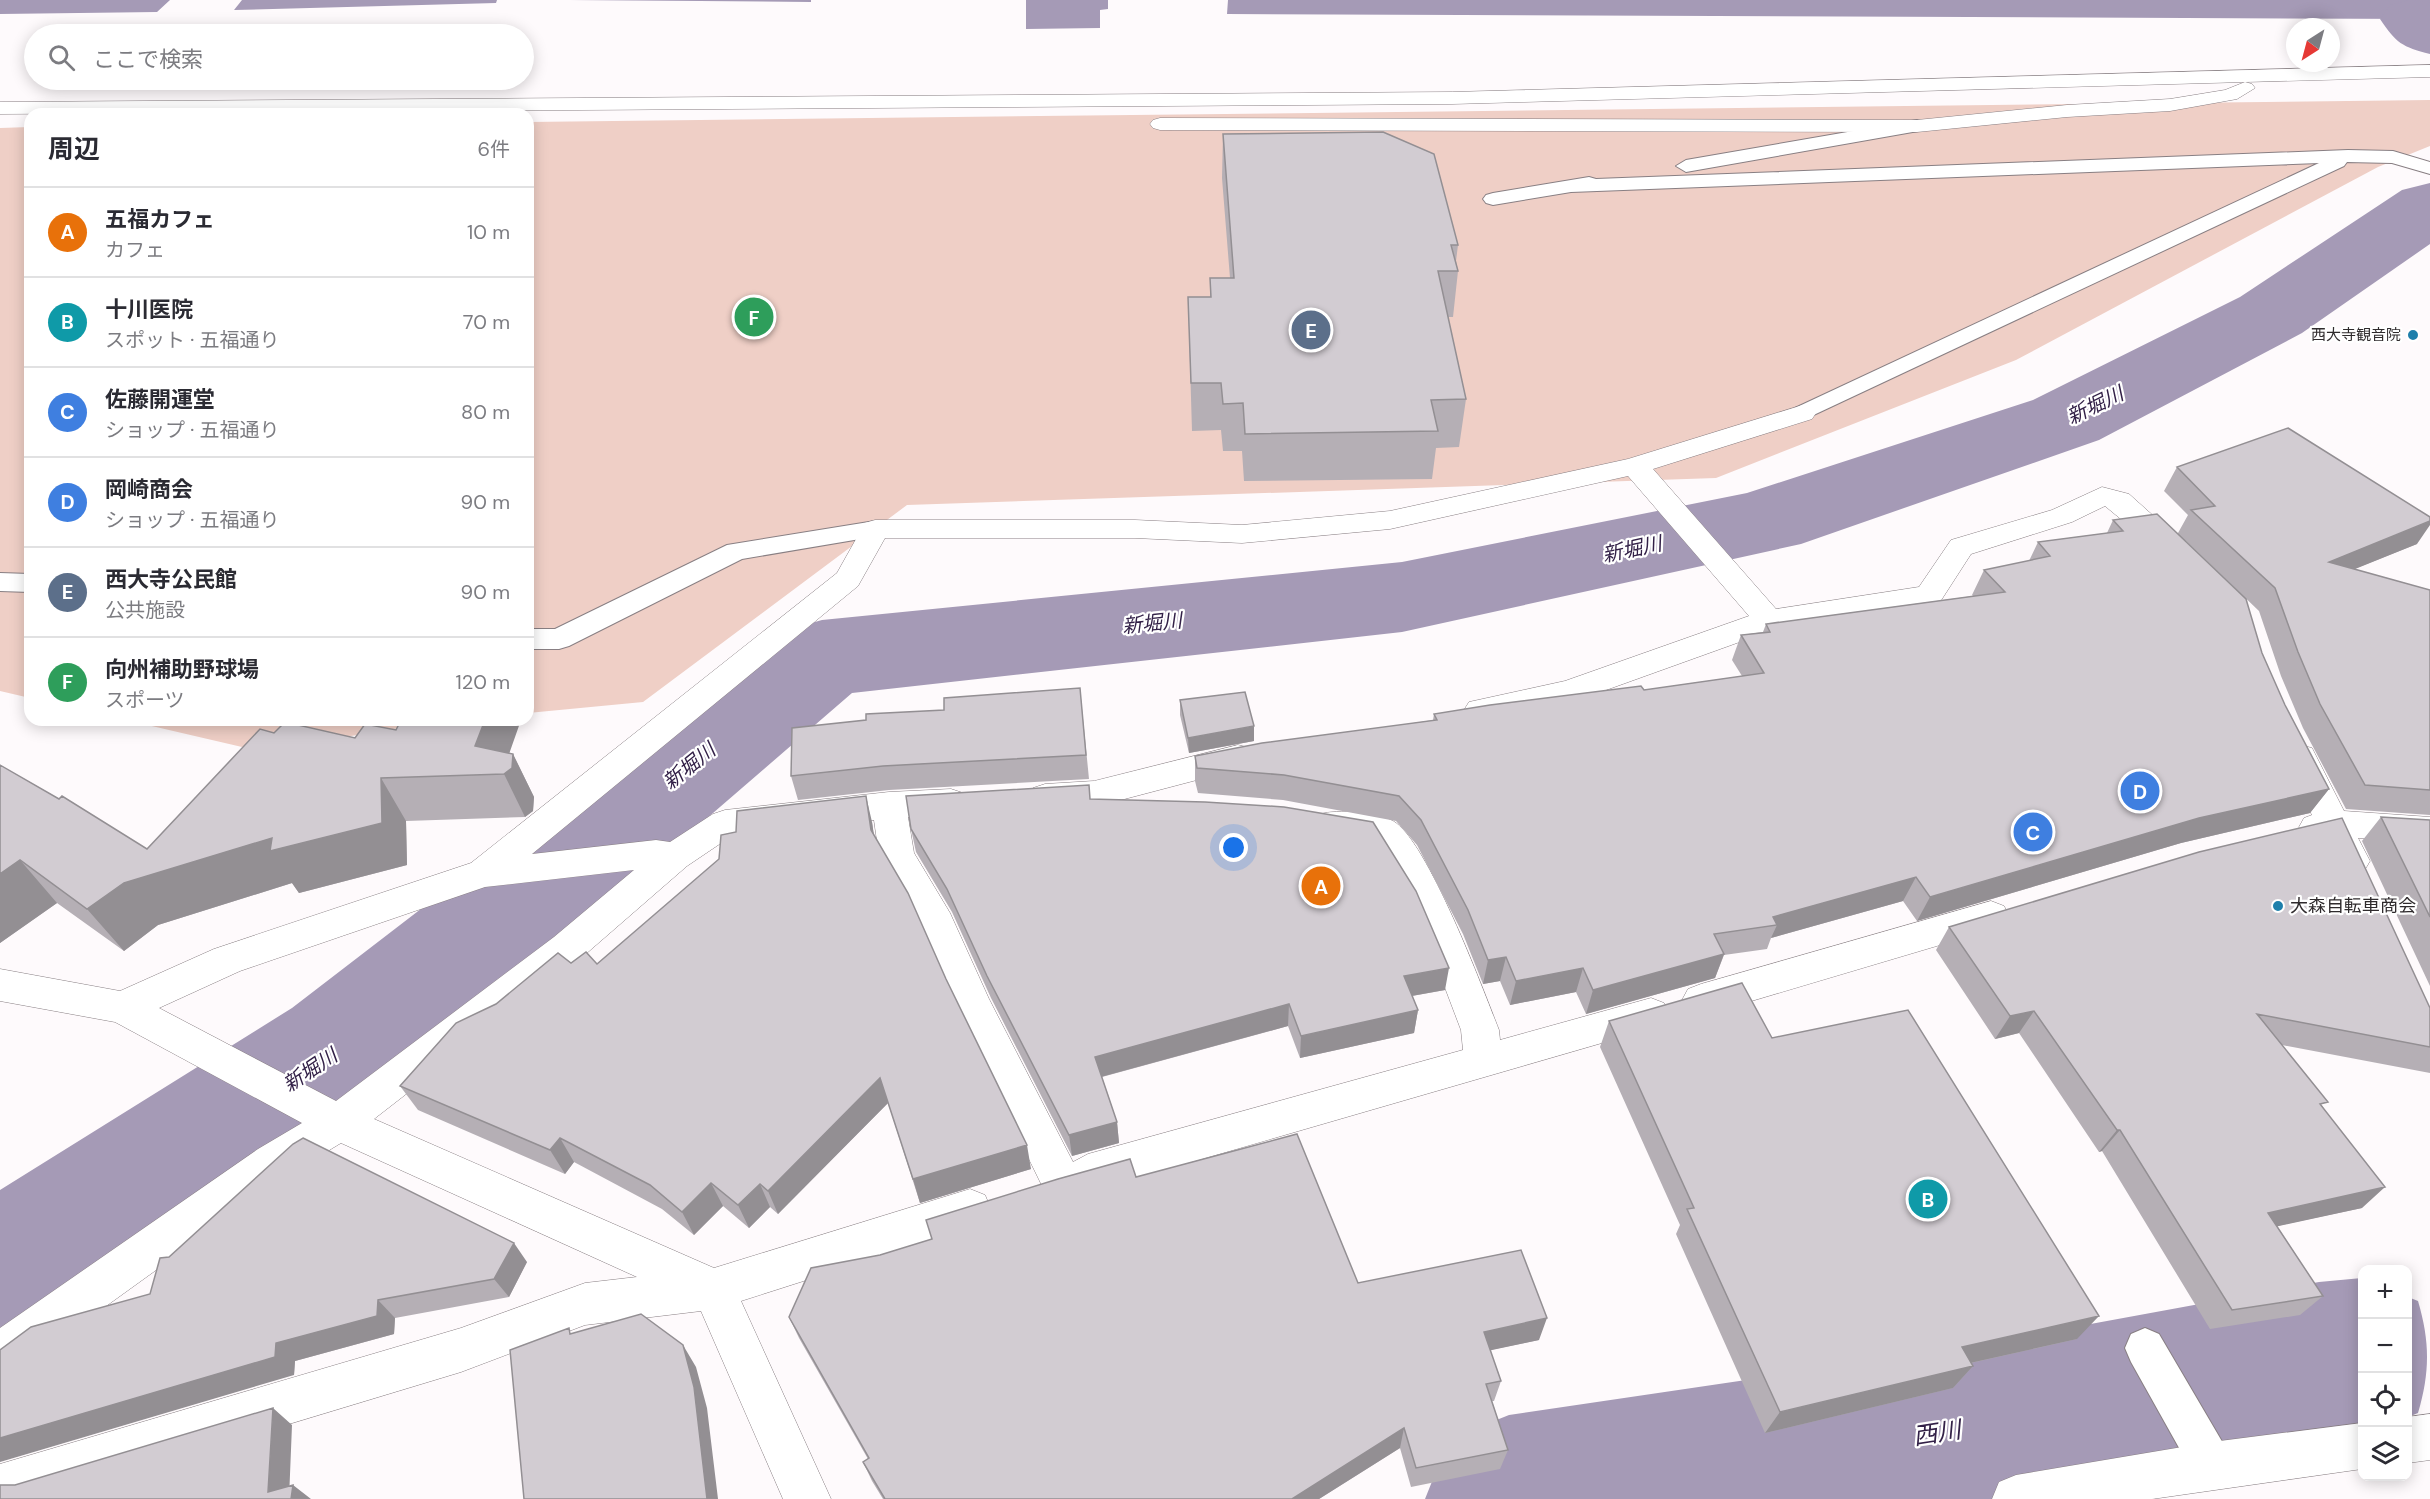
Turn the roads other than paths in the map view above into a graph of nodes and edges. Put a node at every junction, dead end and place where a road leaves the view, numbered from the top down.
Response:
1 (2430, 71) edge
2 (2277, 74) junction
3 (0, 108) edge
4 (1142, 124) dead end
5 (1917, 126) junction
6 (2349, 156) junction
7 (2430, 168) edge
8 (1570, 186) junction
9 (1493, 199) dead end
10 (1803, 413) joint
11 (1634, 466) junction
12 (875, 529) junction
13 (2193, 567) edge
14 (0, 582) edge
15 (24, 583) edge
16 (1764, 615) junction
17 (534, 639) edge
18 (1455, 716) edge
19 (2285, 729) edge
20 (1272, 752) edge
21 (1094, 794) junction
22 (1014, 798) edge
23 (980, 800) edge
24 (889, 805) junction
25 (1165, 807) edge
26 (1305, 819) edge
27 (2334, 823) junction
28 (2430, 830) edge
29 (2280, 836) edge
30 (665, 855) junction
31 (484, 873) junction
32 (2368, 896) edge
33 (2024, 906) edge
34 (0, 985) edge
35 (122, 1007) junction
36 (1483, 1061) junction
37 (334, 1121) junction
38 (1031, 1190) junction
39 (713, 1289) junction
40 (2145, 1348) dead end
41 (0, 1355) edge
42 (2430, 1437) edge
43 (2412, 1439) edge
44 (2358, 1447) edge
45 (2212, 1465) junction
46 (0, 1488) edge
47 (807, 1499) edge
48 (2016, 1499) edge

1 - 2 street
2 - 3 street
2 - 5 street
4 - 5 street
5 - 8 lane
6 - 7 lane
6 - 8 lane
6 - 10 lane
8 - 9 lane
10 - 11 street
11 - 12 street
11 - 16 street
12 - 17 lane
12 - 31 street
13 - 16 street
14 - 15 lane
16 - 18 street
19 - 27 street
20 - 21 street
21 - 22 street
21 - 25 street
23 - 24 street
24 - 30 street
24 - 38 street
26 - 36 street
27 - 28 street
27 - 29 street
27 - 32 street
30 - 31 street
30 - 37 street
31 - 35 street
33 - 36 street
34 - 35 street
35 - 37 street
36 - 38 street
37 - 39 street
37 - 41 street
38 - 39 street
39 - 46 street
39 - 47 street
40 - 45 lane
42 - 43 street
44 - 45 street
45 - 48 street

